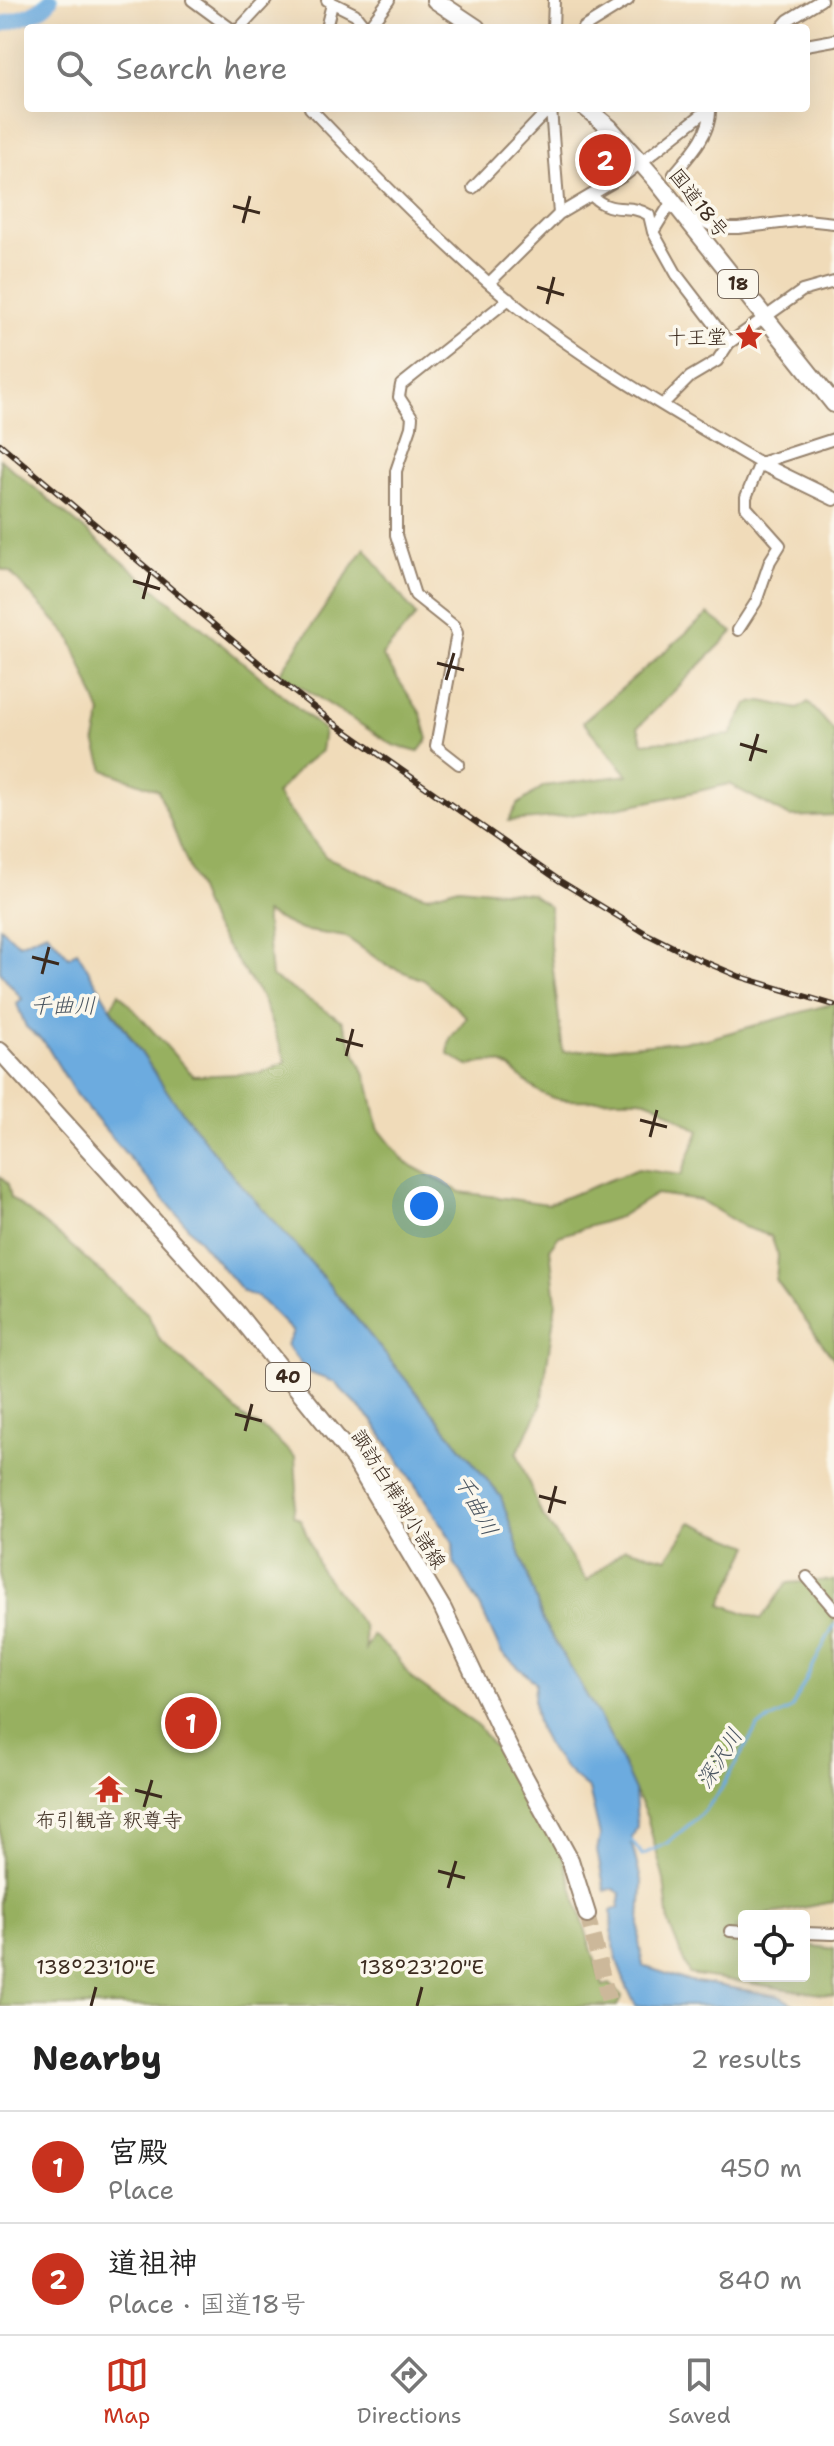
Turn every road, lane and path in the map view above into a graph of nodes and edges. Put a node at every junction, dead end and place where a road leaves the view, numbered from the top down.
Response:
1 (192, 0) edge
2 (266, 0) edge
3 (389, 0) edge
4 (435, 0) edge
5 (554, 0) edge
6 (628, 0) edge
7 (821, 0) edge
8 (330, 2) edge
9 (225, 24) edge
10 (244, 24) edge
11 (327, 24) edge
12 (364, 24) edge
13 (370, 24) edge
14 (465, 24) edge
15 (553, 24) edge
16 (589, 24) edge
17 (784, 24) edge
18 (834, 40) edge
19 (810, 44) edge
20 (314, 112) edge
21 (547, 112) edge
22 (551, 112) edge
23 (591, 112) edge
24 (705, 112) edge
25 (710, 112) edge
26 (641, 163) junction
27 (674, 174) dead end
28 (473, 188) dead end
29 (592, 196) junction
30 (672, 201) junction
31 (559, 214) junction
32 (834, 223) edge
33 (690, 224) junction
34 (653, 232) junction
35 (834, 282) edge
36 (489, 283) junction
37 (509, 299) junction
38 (766, 319) junction
39 (729, 343) junction
40 (663, 404) junction
41 (834, 404) edge
42 (834, 439) edge
43 (760, 463) junction
44 (834, 499) edge
45 (738, 630) dead end
46 (459, 764) dead end
47 (0, 1051) edge
48 (807, 1577) dead end
49 (834, 1609) edge
50 (587, 1914) tunnel mouth
51 (730, 1931) dead end
52 (738, 1932) edge
53 (810, 1933) edge
54 (834, 1934) edge

1 - 9 street
2 - 10 street
3 - 13 street
4 - 14 main road
5 - 15 street
6 - 16 street
7 - 17 street
8 - 11 street
8 - 12 street
18 - 19 street
20 - 36 street
21 - 28 street
22 - 31 street
23 - 26 main road, 国道18号 / 18
24 - 26 street
25 - 27 street
26 - 29 street
26 - 30 main road, 国道18号 / 18
29 - 31 street
29 - 34 street
30 - 33 main road, 国道18号 / 18
30 - 34 street
31 - 36 street
32 - 33 street
33 - 38 main road, 国道18号 / 18
34 - 39 street
35 - 38 street
36 - 37 street
37 - 40 street
37 - 46 street
38 - 39 street
38 - 41 main road, 国道18号 / 18
39 - 40 street
40 - 43 street
42 - 43 street
43 - 44 street
43 - 45 street
47 - 50 main road, 諏訪白樺湖小諸線 / 40
48 - 49 street
51 - 52 street
53 - 54 street

